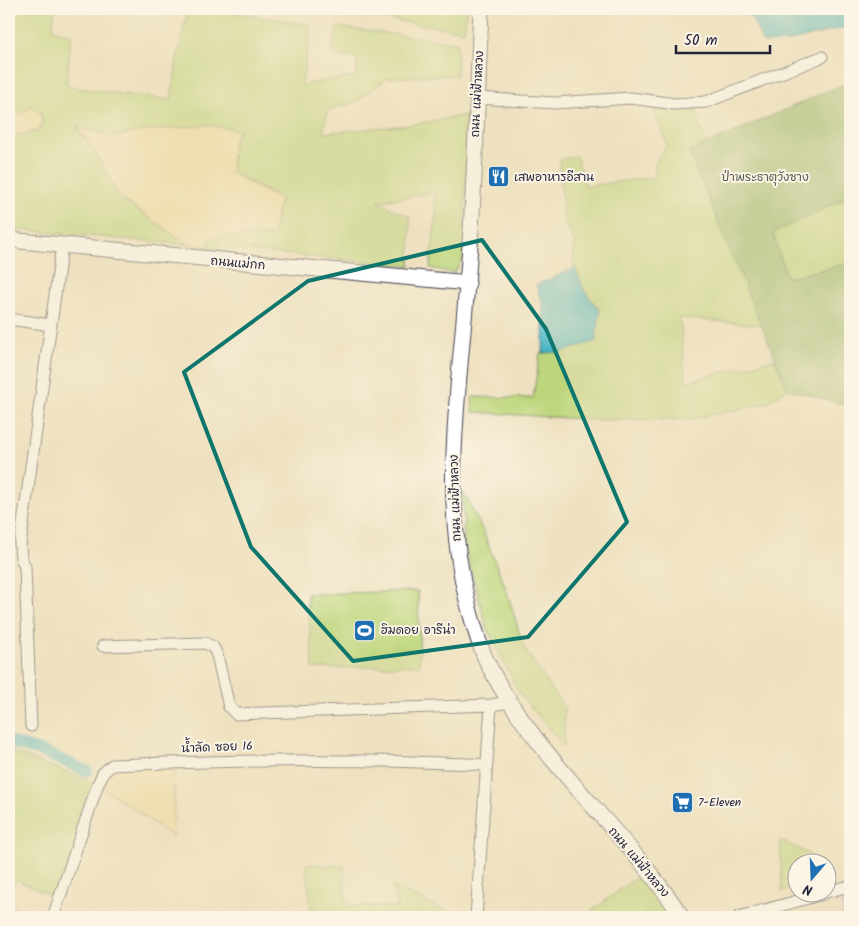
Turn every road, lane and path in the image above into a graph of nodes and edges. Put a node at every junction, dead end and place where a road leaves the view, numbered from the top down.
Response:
1 (480, 10) edge
2 (822, 57) dead end
3 (476, 98) junction
4 (9, 240) edge
5 (62, 245) junction
6 (468, 283) junction
7 (9, 319) edge
8 (51, 325) junction
9 (9, 558) edge
10 (21, 558) junction
11 (103, 646) dead end
12 (509, 702) junction
13 (491, 705) junction
14 (31, 726) dead end
15 (487, 765) junction
16 (850, 886) edge
17 (836, 890) edge
18 (786, 904) edge
19 (9, 914) edge
20 (17, 917) edge
21 (53, 917) edge
22 (476, 917) edge
23 (682, 917) edge
24 (740, 917) edge

1 - 3 street, ถนน แม่ฟ้าหลวง
2 - 3 street
3 - 6 street, ถนน แม่ฟ้าหลวง
4 - 5 street, ถนนแม่กก
5 - 6 street, ถนนแม่กก
5 - 8 street
6 - 12 street, ถนน แม่ฟ้าหลวง
7 - 8 street
8 - 10 street
9 - 10 street
10 - 14 street
11 - 13 street
12 - 13 street
12 - 23 street, ถนน แม่ฟ้าหลวง
13 - 15 street
15 - 21 street, น้ำลัด ซอย 16
15 - 22 street
16 - 17 street
18 - 24 street
19 - 20 street

